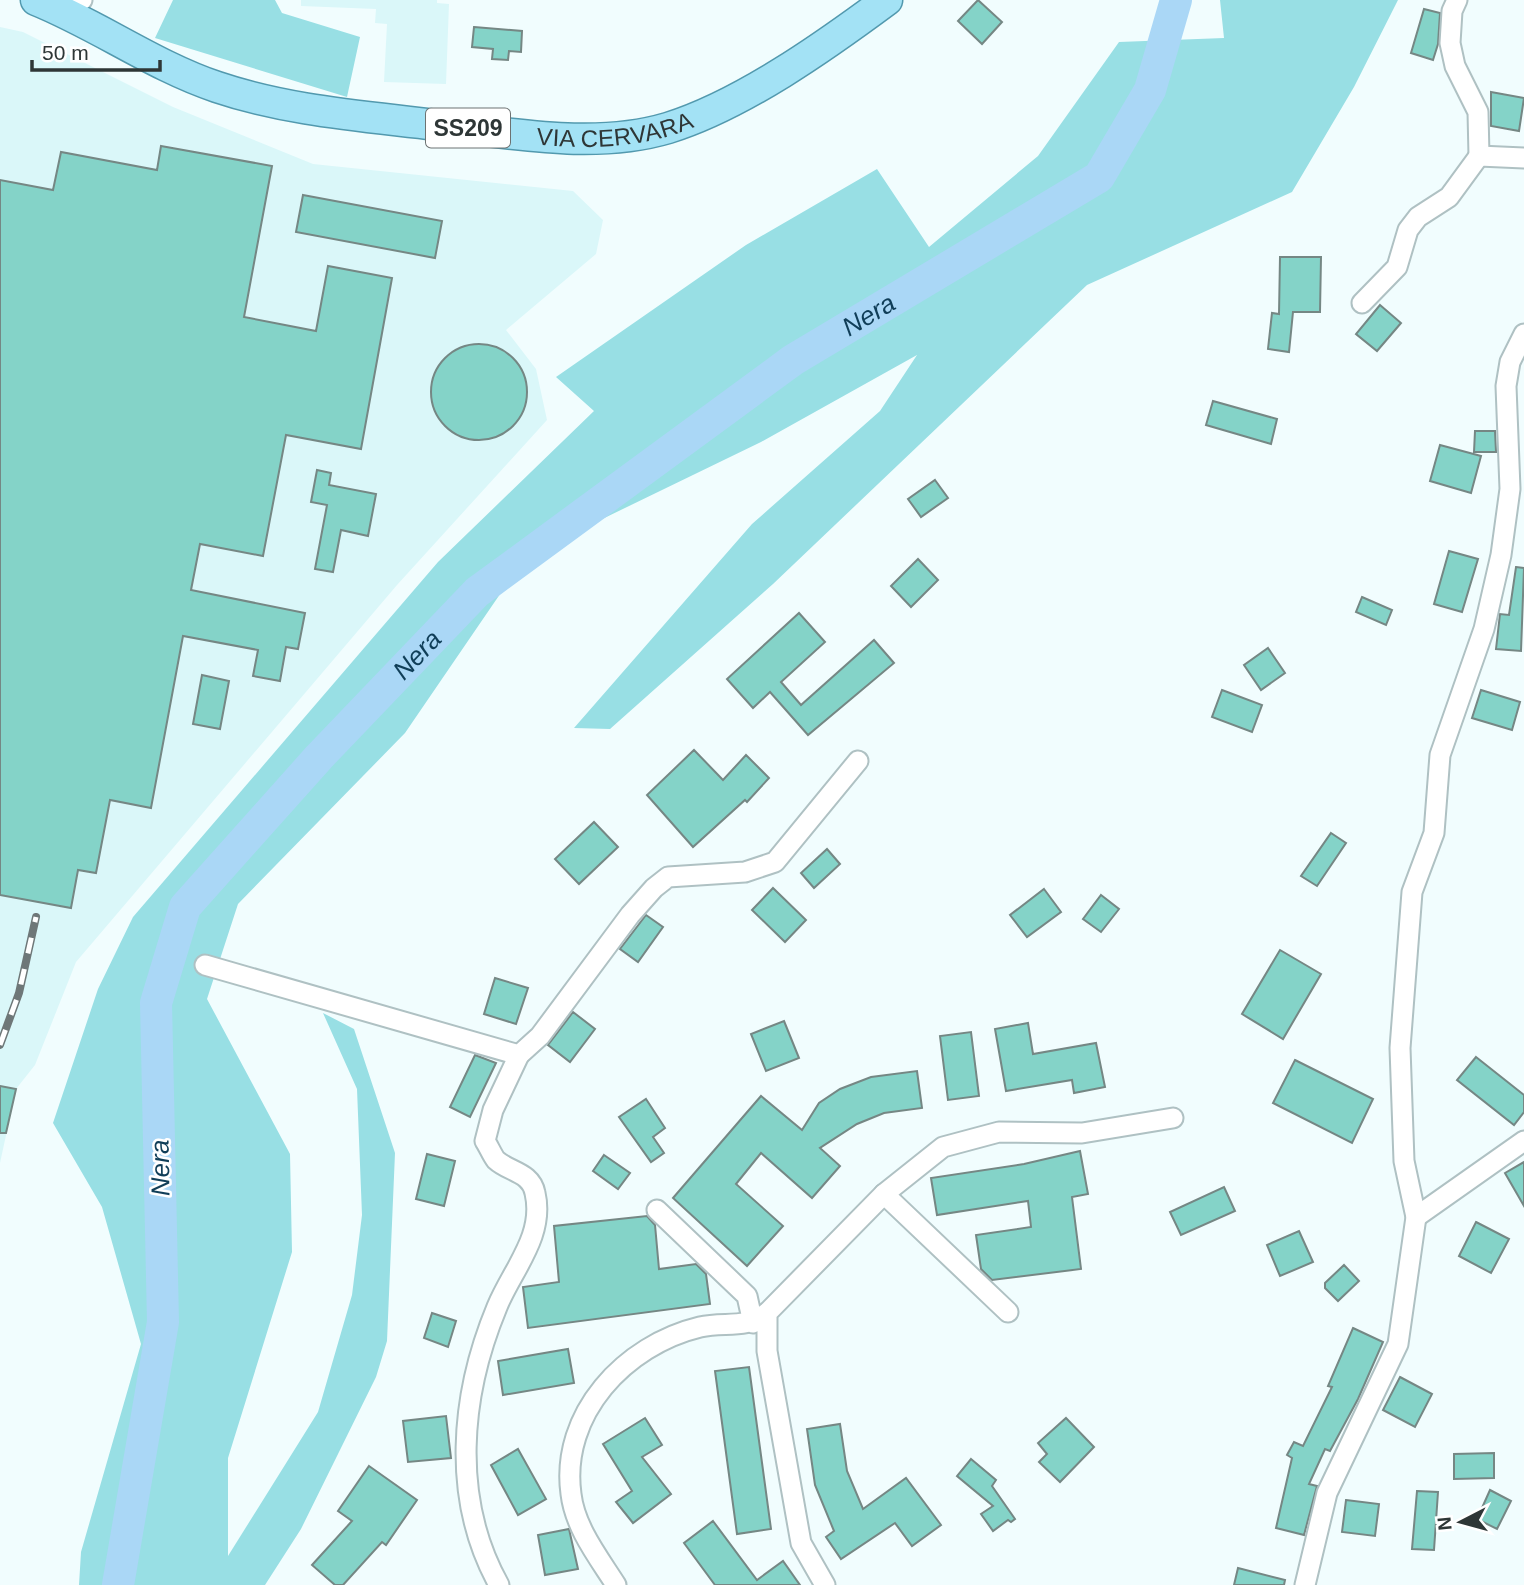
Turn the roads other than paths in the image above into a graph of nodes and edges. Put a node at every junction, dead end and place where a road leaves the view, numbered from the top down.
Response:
1 (887, 0) edge
2 (1457, 0) edge
3 (59, 3) edge
4 (1479, 156) junction
5 (1524, 158) edge
6 (1362, 303) dead end
7 (1524, 334) edge
8 (858, 761) dead end
9 (205, 965) dead end
10 (519, 1055) junction
11 (1173, 1118) dead end
12 (1524, 1141) edge
13 (884, 1194) junction
14 (657, 1210) dead end
15 (1416, 1217) junction
16 (1008, 1312) dead end
17 (760, 1318) junction
18 (499, 1585) edge
19 (616, 1585) edge
20 (824, 1585) edge
21 (1305, 1585) edge

1 - 3 main road, VIA CERVARA / SS209
2 - 4 street
4 - 5 street
4 - 6 street
7 - 15 street
8 - 10 street
9 - 10 street
10 - 18 street
11 - 13 street
12 - 15 street
13 - 16 street
13 - 17 street
14 - 17 street
15 - 21 street
17 - 19 street
17 - 20 street

